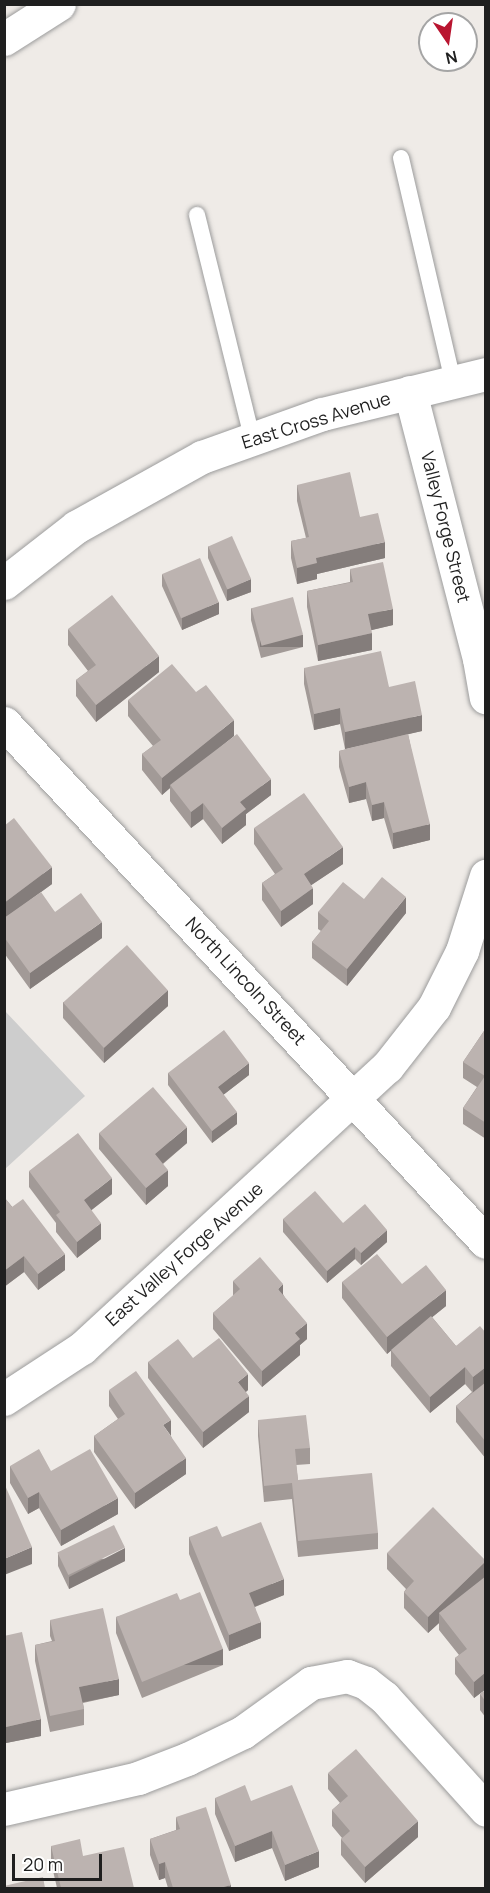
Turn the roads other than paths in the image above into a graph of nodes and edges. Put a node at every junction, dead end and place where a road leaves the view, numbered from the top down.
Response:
1 (59, 4) edge
2 (4, 39) edge
3 (401, 158) dead end
4 (197, 215) dead end
5 (486, 374) edge
6 (453, 382) junction
7 (410, 392) junction
8 (252, 437) junction
9 (4, 583) edge
10 (486, 697) edge
11 (4, 723) edge
12 (486, 876) edge
13 (356, 1098) junction
14 (486, 1242) edge
15 (4, 1399) edge
16 (4, 1809) edge
17 (486, 1810) edge

1 - 2 street
3 - 6 lane
4 - 8 lane
5 - 6 street, East Cross Avenue
6 - 7 street, East Cross Avenue
7 - 8 street, East Cross Avenue
7 - 10 street, Valley Forge Street
8 - 9 street, East Cross Avenue
11 - 13 street, North Lincoln Street
12 - 13 street
13 - 14 street, North Lincoln Street
13 - 15 street, East Valley Forge Avenue
16 - 17 street

